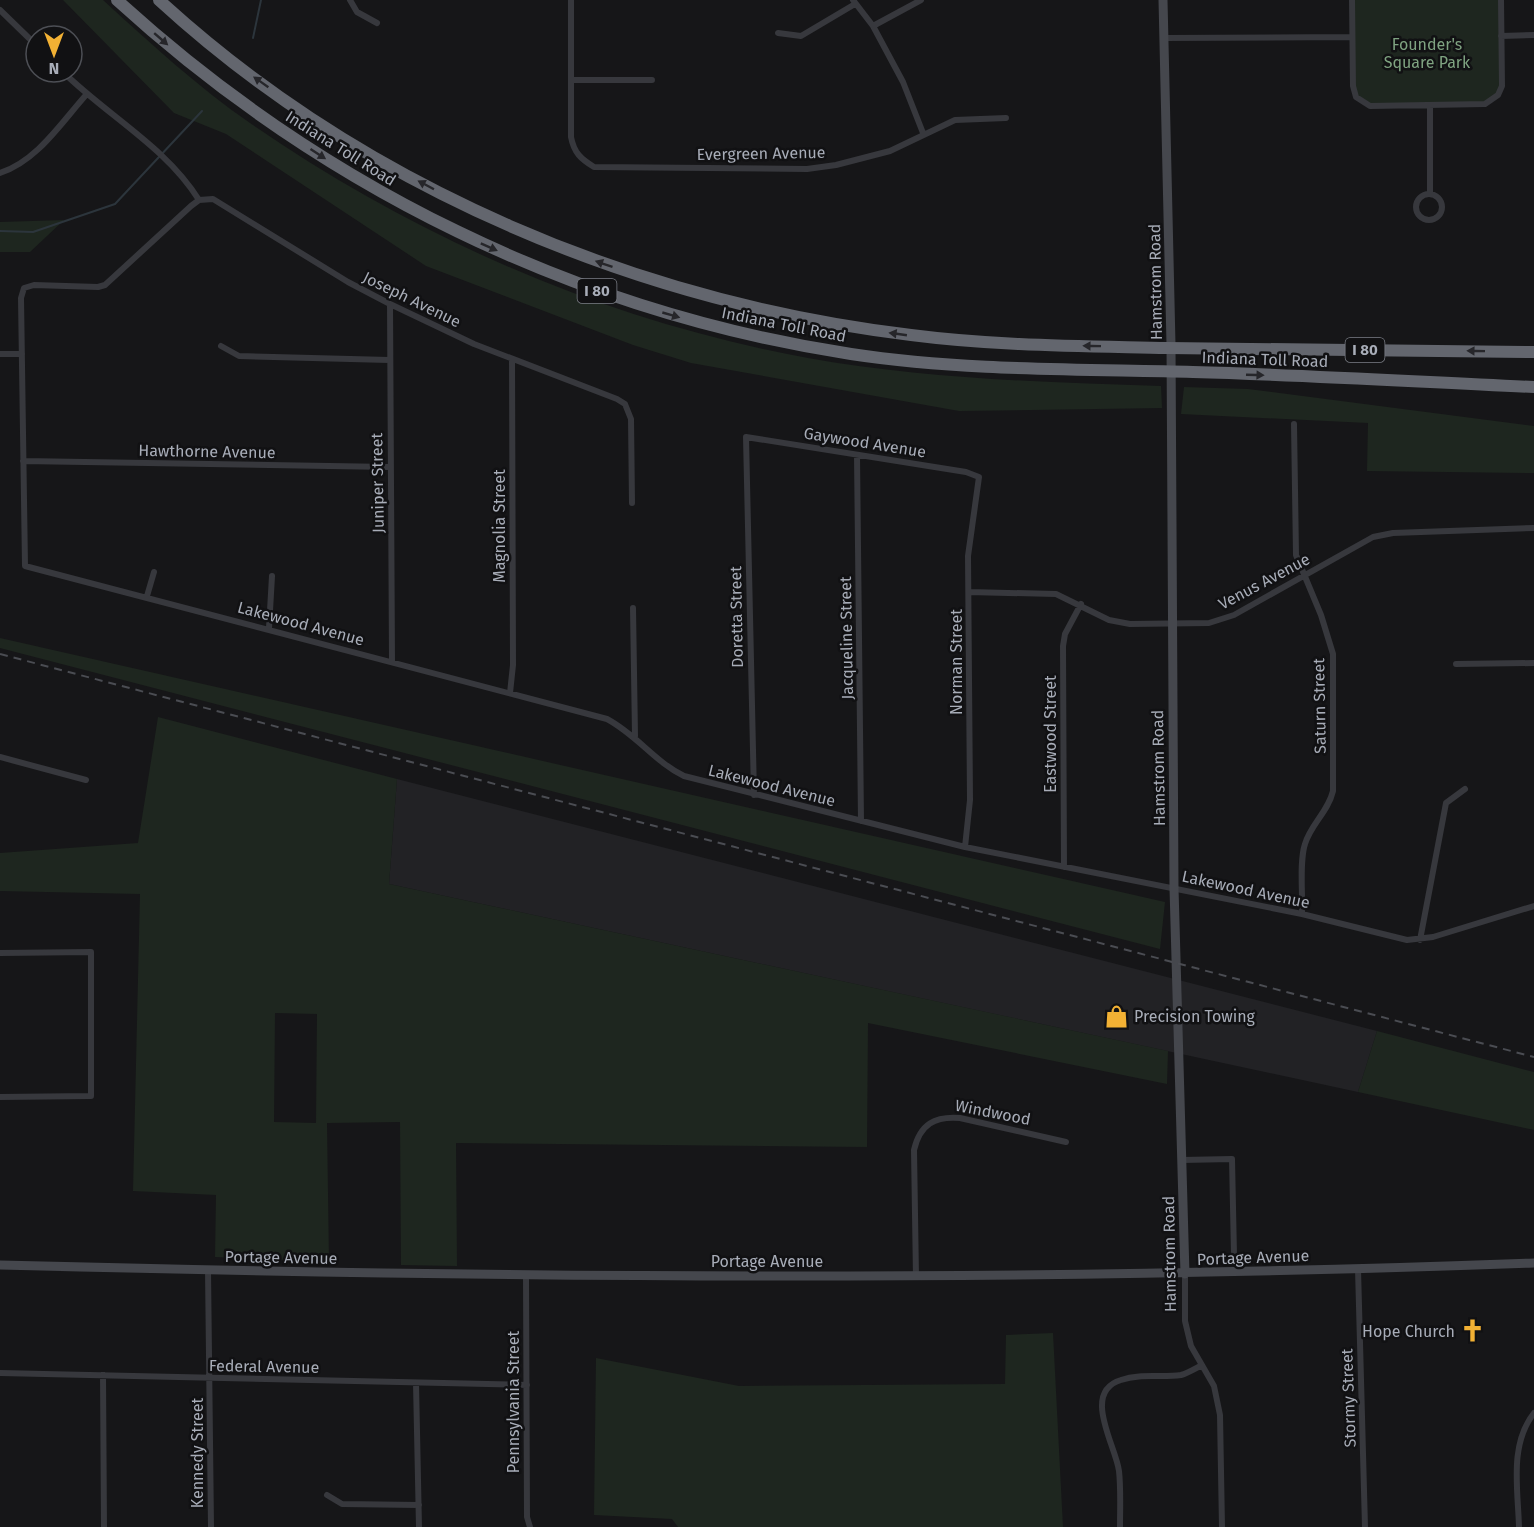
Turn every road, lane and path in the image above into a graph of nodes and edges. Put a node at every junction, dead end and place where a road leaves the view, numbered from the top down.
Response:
1 (117, 0) edge
2 (159, 0) edge
3 (350, 0) edge
4 (571, 0) edge
5 (921, 0) edge
6 (1164, 0) edge
7 (1352, 0) edge
8 (1501, 0) edge
9 (854, 2) edge
10 (0, 10) edge
11 (377, 23) dead end
12 (873, 26) junction
13 (24, 33) edge
14 (778, 33) dead end
15 (1534, 35) edge
16 (1352, 36) junction
17 (1501, 36) junction
18 (1164, 38) junction
19 (572, 80) junction
20 (652, 81) dead end
21 (75, 84) edge
22 (86, 95) junction
23 (1430, 105) junction
24 (1006, 118) dead end
25 (923, 133) junction
26 (0, 173) edge
27 (1430, 194) junction
28 (199, 200) junction
29 (390, 304) junction
30 (221, 346) dead end
31 (1534, 352) edge
32 (0, 354) edge
33 (22, 354) junction
34 (512, 359) junction
35 (389, 360) junction
36 (1534, 387) edge
37 (1294, 424) dead end
38 (746, 437) joint
39 (857, 455) junction
40 (23, 461) junction
41 (390, 467) junction
42 (979, 477) joint
43 (632, 504) dead end
44 (1534, 528) edge
45 (154, 572) dead end
46 (272, 576) dead end
47 (1303, 576) junction
48 (969, 592) junction
49 (147, 596) junction
50 (1081, 604) junction
51 (633, 608) dead end
52 (1172, 624) junction
53 (269, 628) junction
54 (392, 661) junction
55 (1534, 663) edge
56 (1456, 664) dead end
57 (510, 693) junction
58 (634, 736) junction
59 (0, 757) edge
60 (86, 780) dead end
61 (1465, 789) dead end
62 (754, 795) junction
63 (861, 821) junction
64 (965, 847) junction
65 (1064, 867) junction
66 (1174, 888) junction
67 (1534, 906) edge
68 (1302, 914) junction
69 (1420, 940) junction
70 (0, 953) edge
71 (0, 1096) edge
72 (1066, 1142) dead end
73 (1182, 1160) junction
74 (1234, 1255) dead end
75 (1534, 1263) edge
76 (0, 1265) edge
77 (1358, 1269) junction
78 (208, 1270) junction
79 (1185, 1274) junction
80 (526, 1276) junction
81 (916, 1277) junction
82 (1202, 1365) junction
83 (0, 1373) edge
84 (103, 1375) junction
85 (210, 1378) junction
86 (416, 1383) junction
87 (527, 1385) junction
88 (1534, 1413) edge
89 (327, 1495) dead end
90 (419, 1505) junction
91 (104, 1527) edge
92 (211, 1527) edge
93 (419, 1527) edge
94 (530, 1527) edge
95 (1120, 1527) edge
96 (1222, 1527) edge
97 (1365, 1527) edge
98 (1519, 1527) edge

1 -> 36 highway, Indiana Toll Road / I 80
31 -> 2 highway, Indiana Toll Road / I 80
3 - 11 street
4 - 19 street
5 - 12 street
6 - 18 street, Hamstrom Road
7 - 16 street
8 - 17 street
9 - 12 street
9 - 14 street
10 - 13 street
12 - 25 street
15 - 17 street
16 - 18 street
16 - 23 street
17 - 23 street
18 - 52 street, Hamstrom Road
19 - 20 street
19 - 25 street, Evergreen Avenue
21 - 22 street
22 - 26 street
22 - 28 street
23 - 27 street
24 - 25 street, Evergreen Avenue
27 - 27 street
28 - 29 street, Joseph Avenue
28 - 33 street
29 - 34 street, Joseph Avenue
29 - 35 street, Juniper Street
30 - 35 street
32 - 33 street
33 - 40 street
34 - 43 street, Joseph Avenue
34 - 57 street, Magnolia Street
35 - 41 street, Juniper Street
37 - 47 street, Saturn Street
38 - 39 street, Gaywood Avenue
38 - 62 street, Doretta Street
39 - 42 street, Gaywood Avenue
39 - 63 street, Jacqueline Street
40 - 41 street, Hawthorne Avenue
40 - 49 street, Lakewood Avenue
41 - 54 street, Juniper Street
42 - 48 street, Norman Street
44 - 47 street, Venus Avenue
45 - 49 street
46 - 53 street
47 - 52 street, Venus Avenue
47 - 68 street, Saturn Street
48 - 50 street, Venus Avenue
48 - 64 street, Norman Street
49 - 53 street, Lakewood Avenue
50 - 52 street, Venus Avenue
50 - 65 street, Eastwood Street
51 - 58 street
52 - 66 street, Hamstrom Road
53 - 54 street, Lakewood Avenue
54 - 57 street, Lakewood Avenue
55 - 56 street
57 - 58 street, Lakewood Avenue
58 - 62 street, Lakewood Avenue
59 - 60 street
61 - 69 street
62 - 63 street, Lakewood Avenue
63 - 64 street, Lakewood Avenue
64 - 65 street, Lakewood Avenue
65 - 66 street, Lakewood Avenue
66 - 68 street, Lakewood Avenue
66 - 73 street, Hamstrom Road
67 - 69 street, Lakewood Avenue
68 - 69 street, Lakewood Avenue
70 - 71 street
72 - 81 street, Windwood
73 - 74 street
73 - 79 street, Hamstrom Road
75 - 77 street, Portage Avenue
76 - 78 street, Portage Avenue
77 - 79 street, Portage Avenue
77 - 97 street, Stormy Street
78 - 80 street, Portage Avenue
78 - 85 street, Kennedy Street
79 - 81 street, Portage Avenue
79 - 82 street, Hamstrom Road
80 - 81 street, Portage Avenue
80 - 87 street, Pennsylvania Street
82 - 95 street
82 - 96 street, Hamstrom Road
83 - 84 street, Federal Avenue
84 - 85 street, Federal Avenue
84 - 91 street
85 - 86 street, Federal Avenue
85 - 92 street, Kennedy Street
86 - 87 street, Federal Avenue
86 - 90 street
87 - 94 street, Pennsylvania Street
88 - 98 street
89 - 90 street
90 - 93 street

